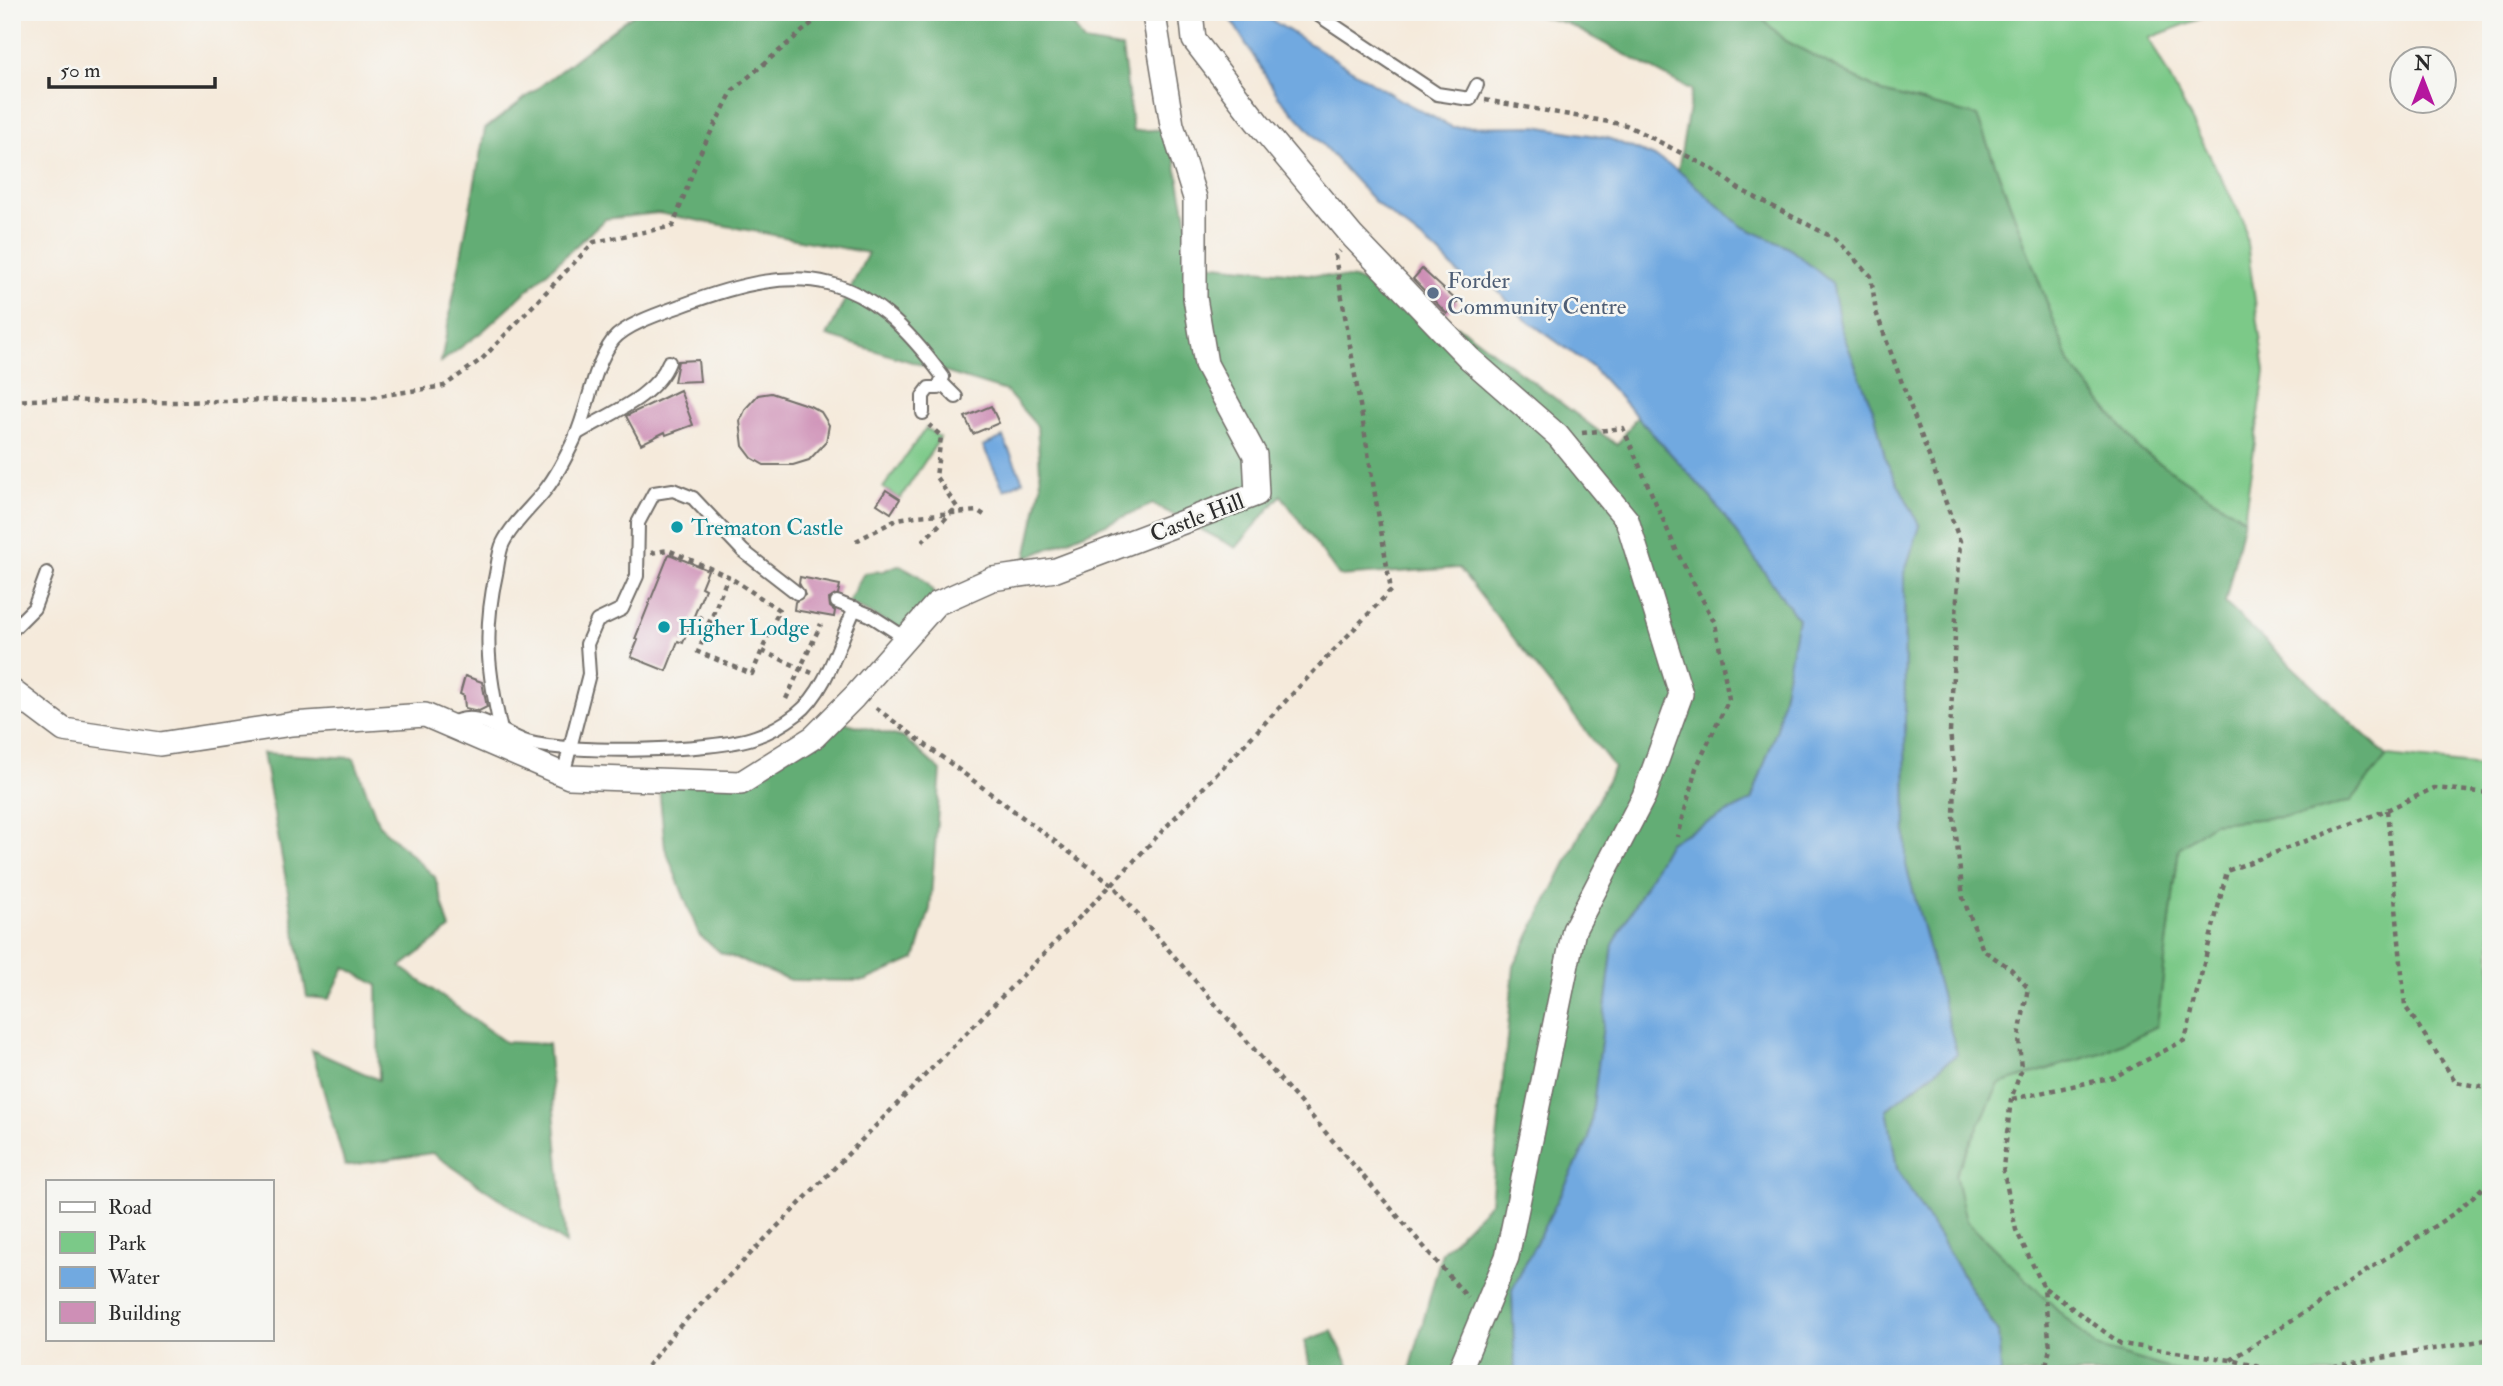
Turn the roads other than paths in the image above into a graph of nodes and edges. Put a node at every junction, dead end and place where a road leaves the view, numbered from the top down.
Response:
1 (1131, 12) edge
2 (1191, 12) edge
3 (1314, 12) edge
4 (1157, 13) edge
5 (1477, 85) dead end
6 (669, 362) dead end
7 (941, 382) junction
8 (956, 397) dead end
9 (923, 412) road end
10 (576, 433) junction
11 (47, 573) dead end
12 (797, 593) dead end
13 (837, 602) dead end
14 (855, 608) junction
15 (12, 630) edge
16 (904, 638) junction
17 (12, 691) edge
18 (449, 725) junction
19 (501, 730) junction
20 (570, 748) junction
21 (563, 775) junction
22 (1458, 1374) edge

1 - 4 lane
2 - 22 street
3 - 5 lane
4 - 16 street, Castle Hill
6 - 10 lane
7 - 8 lane
7 - 9 lane
7 - 10 lane
10 - 19 lane
11 - 15 lane
12 - 20 lane
13 - 14 lane
14 - 16 lane
14 - 20 lane
16 - 21 street, Castle Hill
17 - 18 street
18 - 19 lane
18 - 21 street
19 - 20 lane
20 - 21 lane

